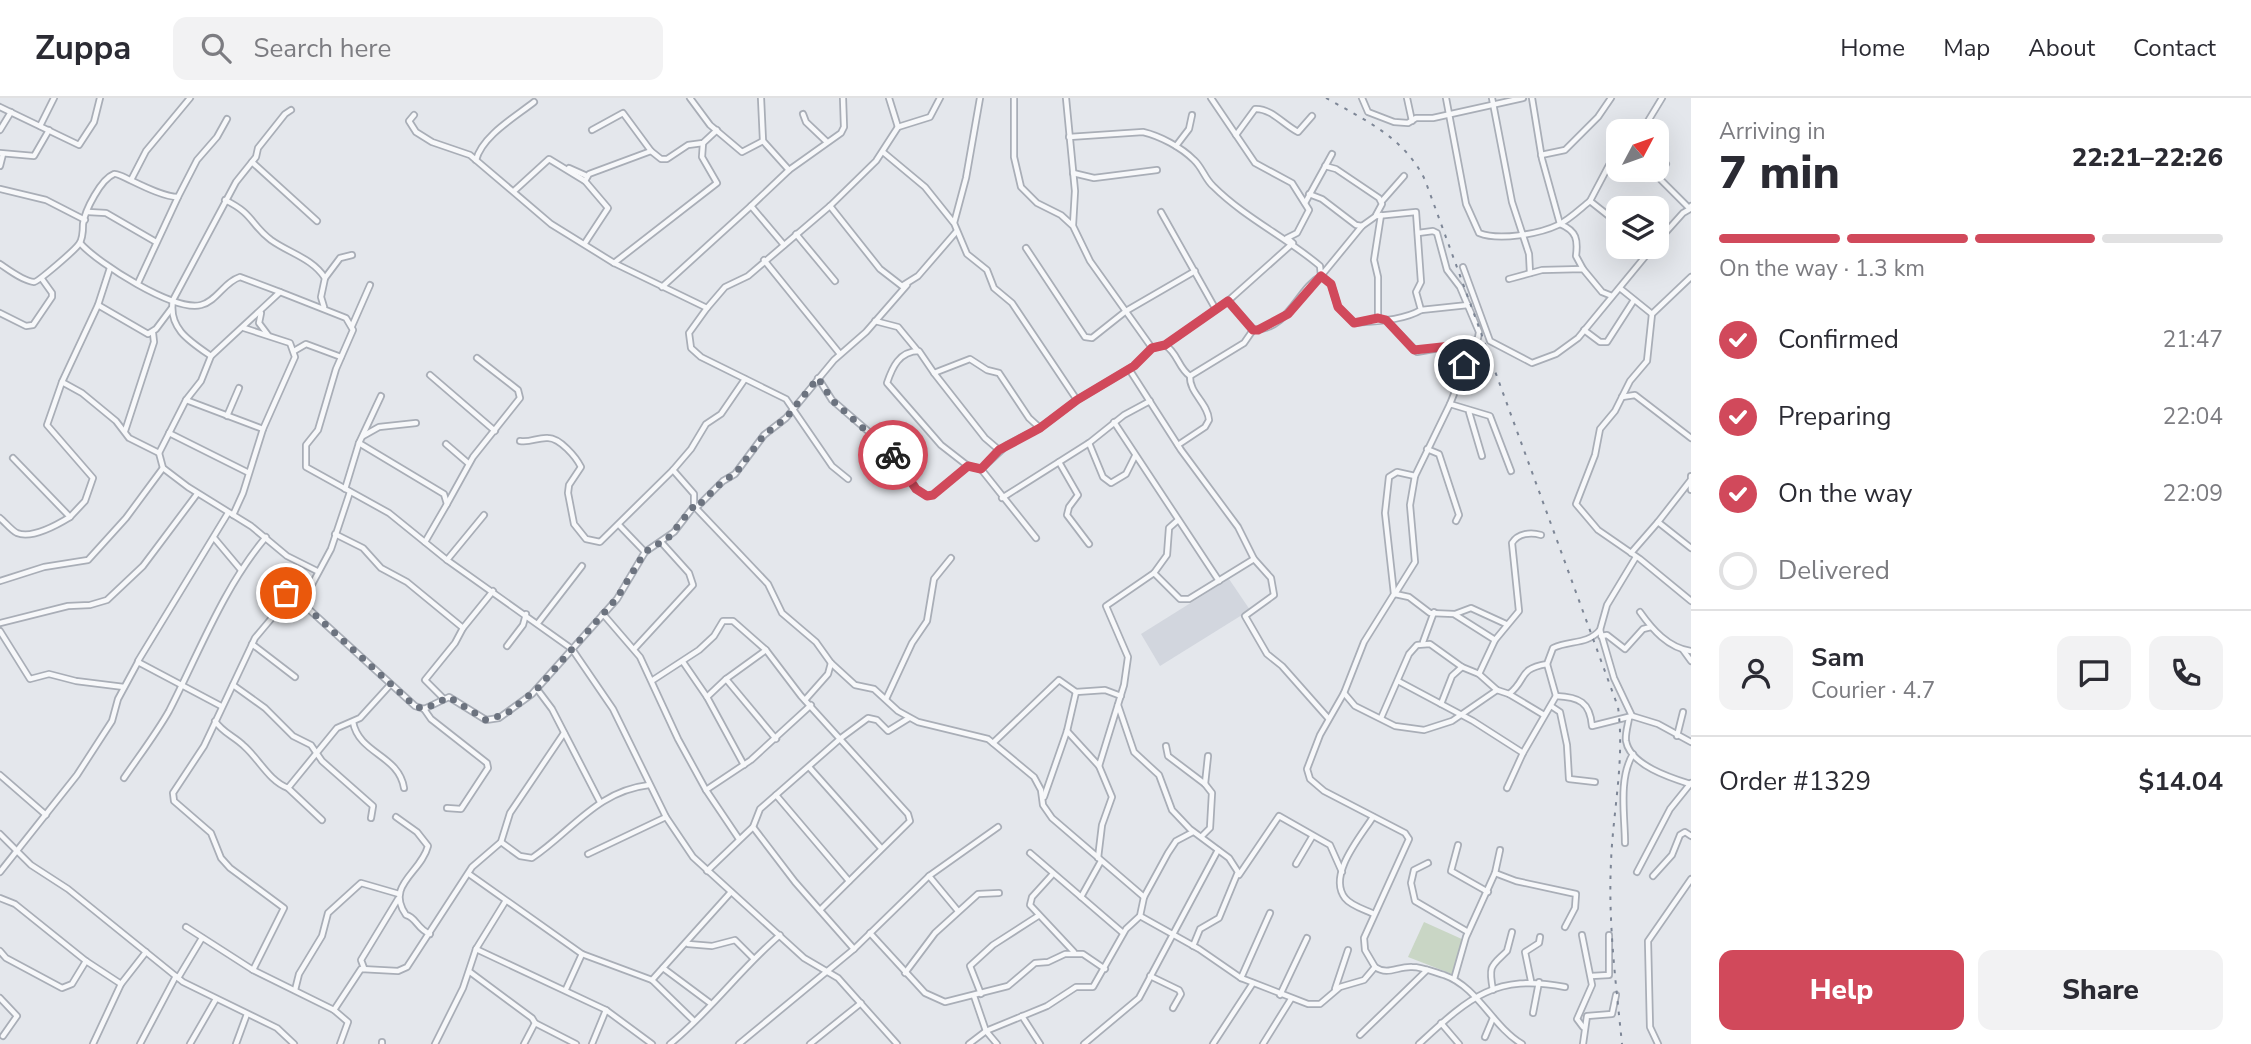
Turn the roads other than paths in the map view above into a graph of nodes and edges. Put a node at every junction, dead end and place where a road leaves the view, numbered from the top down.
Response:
1 (54, 98) edge
2 (100, 98) edge
3 (190, 98) edge
4 (690, 98) edge
5 (761, 98) edge
6 (844, 98) edge
7 (889, 98) edge
8 (940, 98) edge
9 (980, 98) edge
10 (1014, 98) edge
11 (1066, 98) edge
12 (1213, 98) edge
13 (1362, 98) edge
14 (1407, 98) edge
15 (1446, 98) edge
16 (1492, 98) edge
17 (1524, 98) edge
18 (1532, 98) edge
19 (1601, 98) edge
20 (1611, 98) edge
21 (1662, 98) edge
22 (534, 102) dead end
23 (1492, 105) junction
24 (1608, 105) junction
25 (0, 107) edge
26 (291, 110) dead end
27 (11, 112) junction
28 (803, 114) dead end
29 (1448, 114) junction
30 (414, 115) dead end
31 (1192, 115) dead end
32 (1312, 116) dead end
33 (227, 119) dead end
34 (1649, 119) edge
35 (1412, 121) junction
36 (40, 126) junction
37 (898, 127) junction
38 (0, 130) edge
39 (49, 130) junction
40 (592, 130) dead end
41 (717, 130) junction
42 (1237, 135) junction
43 (1069, 137) junction
44 (763, 141) junction
45 (827, 142) junction
46 (703, 143) junction
47 (1175, 146) junction
48 (651, 151) junction
49 (883, 152) junction
50 (1, 153) edge
51 (1332, 154) dead end
52 (1541, 155) junction
53 (476, 160) junction
54 (252, 162) junction
55 (0, 166) edge
56 (1325, 166) junction
57 (789, 170) junction
58 (1157, 170) dead end
59 (1606, 171) edge
60 (1073, 173) junction
61 (1404, 176) dead end
62 (586, 179) junction
63 (131, 180) junction
64 (1663, 182) edge
65 (0, 190) edge
66 (514, 191) junction
67 (1309, 194) junction
68 (178, 197) junction
69 (225, 200) junction
70 (1382, 201) junction
71 (1590, 201) junction
72 (1305, 203) junction
73 (751, 206) junction
74 (830, 206) junction
75 (1690, 208) edge
76 (88, 212) junction
77 (1161, 212) dead end
78 (1606, 214) edge
79 (1379, 215) junction
80 (85, 220) junction
81 (317, 221) dead end
82 (954, 223) junction
83 (1560, 224) junction
84 (1073, 226) junction
85 (1362, 226) junction
86 (1669, 230) edge
87 (956, 231) junction
88 (1521, 232) junction
89 (1418, 233) junction
90 (796, 234) junction
91 (156, 242) junction
92 (585, 243) junction
93 (1293, 243) junction
94 (80, 244) junction
95 (784, 245) junction
96 (1026, 248) dead end
97 (352, 255) dead end
98 (1642, 259) edge
99 (764, 260) junction
100 (614, 263) junction
101 (0, 264) edge
102 (1463, 267) dead end
103 (110, 268) junction
104 (1583, 269) junction
105 (1195, 271) junction
106 (1530, 273) junction
107 (1321, 276) junction
108 (1691, 276) edge
109 (325, 278) junction
110 (42, 279) junction
111 (1509, 279) dead end
112 (835, 281) dead end
113 (138, 283) junction
114 (370, 285) dead end
115 (907, 285) junction
116 (662, 287) junction
117 (1621, 289) junction
118 (280, 292) junction
119 (1612, 296) junction
120 (173, 300) junction
121 (1634, 300) junction
122 (1228, 301) junction
123 (97, 305) junction
124 (1468, 305) junction
125 (324, 307) junction
126 (171, 309) junction
127 (707, 309) junction
128 (1215, 309) junction
129 (1421, 310) junction
130 (1126, 311) junction
131 (262, 312) junction
132 (0, 313) edge
133 (1652, 314) junction
134 (1378, 318) junction
135 (1386, 320) junction
136 (875, 321) junction
137 (352, 326) junction
138 (243, 328) junction
139 (1253, 330) junction
140 (1584, 330) junction
141 (153, 332) junction
142 (268, 335) junction
143 (1165, 345) junction
144 (1152, 348) junction
145 (294, 351) junction
146 (919, 351) junction
147 (840, 354) junction
148 (1461, 355) junction
149 (211, 356) junction
150 (341, 357) junction
151 (477, 358) dead end
152 (1129, 369) junction
153 (934, 373) junction
154 (430, 375) dead end
155 (1190, 376) junction
156 (818, 378) junction
157 (744, 379) junction
158 (62, 382) junction
159 (239, 388) dead end
160 (381, 396) dead end
161 (1622, 397) junction
162 (186, 400) junction
163 (1077, 400) junction
164 (1150, 401) junction
165 (1450, 404) junction
166 (793, 408) junction
167 (1469, 412) junction
168 (227, 416) junction
169 (1114, 422) junction
170 (416, 423) dead end
171 (1040, 428) junction
172 (263, 429) junction
173 (125, 431) junction
174 (495, 431) junction
175 (169, 433) junction
176 (363, 436) junction
177 (1691, 438) edge
178 (520, 441) dead end
179 (359, 443) junction
180 (1089, 443) junction
181 (446, 444) dead end
182 (1178, 445) junction
183 (1427, 449) junction
184 (999, 450) junction
185 (159, 453) junction
186 (1135, 456) junction
187 (1482, 456) dead end
188 (13, 458) dead end
189 (1059, 462) junction
190 (469, 464) junction
191 (968, 466) junction
192 (163, 468) junction
193 (981, 469) junction
194 (673, 470) junction
195 (1511, 471) dead end
196 (247, 472) junction
197 (1415, 477) junction
198 (848, 478) dead end
199 (1690, 479) edge
200 (1691, 490) edge
201 (347, 491) junction
202 (197, 494) junction
203 (1002, 498) junction
204 (446, 503) junction
205 (695, 507) junction
206 (230, 514) junction
207 (484, 515) dead end
208 (70, 517) junction
209 (0, 518) edge
210 (1179, 520) junction
211 (1456, 521) dead end
212 (1658, 522) junction
213 (619, 526) junction
214 (335, 534) junction
215 (1541, 536) dead end
216 (266, 537) junction
217 (1036, 538) dead end
218 (215, 540) junction
219 (425, 542) junction
220 (662, 543) junction
221 (1089, 544) dead end
222 (1691, 548) edge
223 (645, 552) junction
224 (1634, 555) junction
225 (951, 558) dead end
226 (447, 559) junction
227 (1254, 559) junction
228 (582, 566) dead end
229 (241, 570) junction
230 (317, 571) junction
231 (1154, 573) junction
232 (0, 581) edge
233 (1219, 581) junction
234 (494, 591) junction
235 (1394, 594) junction
236 (1691, 601) edge
237 (302, 603) junction
238 (1434, 612) junction
239 (1640, 612) dead end
240 (526, 614) junction
241 (603, 614) junction
242 (1454, 614) junction
243 (0, 623) edge
244 (538, 623) junction
245 (1506, 624) junction
246 (1651, 627) junction
247 (463, 628) junction
248 (0, 631) edge
249 (1600, 633) junction
250 (1495, 640) junction
251 (1423, 642) junction
252 (252, 645) junction
253 (507, 646) dead end
254 (635, 648) junction
255 (572, 649) junction
256 (766, 650) junction
257 (1683, 650) junction
258 (1691, 650) edge
259 (1691, 661) edge
260 (138, 662) junction
261 (683, 662) junction
262 (831, 663) junction
263 (1547, 664) junction
264 (1462, 667) junction
265 (1479, 674) junction
266 (295, 677) dead end
267 (726, 679) junction
268 (653, 680) junction
269 (1398, 681) junction
270 (233, 685) junction
271 (390, 685) junction
272 (181, 686) junction
273 (124, 687) junction
274 (537, 689) junction
275 (1497, 690) junction
276 (1076, 692) junction
277 (1344, 693) junction
278 (1509, 694) junction
279 (1121, 696) junction
280 (1556, 696) junction
281 (707, 697) junction
282 (443, 698) junction
283 (886, 699) junction
284 (805, 700) junction
285 (1441, 704) junction
286 (811, 705) junction
287 (1118, 705) junction
288 (221, 706) junction
289 (1551, 706) junction
290 (424, 709) junction
291 (1684, 712) dead end
292 (1460, 715) junction
293 (1544, 715) junction
294 (1631, 717) junction
295 (909, 718) junction
296 (1328, 718) junction
297 (1381, 718) junction
298 (214, 720) junction
299 (353, 722) junction
300 (1067, 731) junction
301 (564, 733) junction
302 (1677, 736) junction
303 (841, 738) junction
304 (776, 739) junction
305 (1691, 742) edge
306 (993, 743) junction
307 (1166, 746) dead end
308 (318, 753) junction
309 (1523, 753) junction
310 (1633, 754) junction
311 (1208, 756) dead end
312 (744, 765) junction
313 (1099, 766) junction
314 (809, 767) junction
315 (0, 775) edge
316 (124, 778) dead end
317 (1595, 782) dead end
318 (1205, 784) junction
319 (1691, 784) edge
320 (649, 785) junction
321 (288, 788) junction
322 (404, 788) dead end
323 (1507, 788) dead end
324 (706, 790) junction
325 (776, 795) junction
326 (1043, 797) junction
327 (600, 802) junction
328 (447, 808) dead end
329 (46, 815) junction
330 (396, 817) dead end
331 (666, 817) junction
332 (1373, 817) junction
333 (371, 818) dead end
334 (322, 820) dead end
335 (753, 827) junction
336 (998, 827) dead end
337 (1193, 832) junction
338 (0, 834) edge
339 (1202, 836) junction
340 (1312, 836) junction
341 (1691, 836) edge
342 (740, 840) junction
343 (501, 842) junction
344 (1625, 843) dead end
345 (1458, 845) dead end
346 (881, 848) junction
347 (1500, 849) dead end
348 (1218, 850) junction
349 (18, 852) junction
350 (1030, 853) dead end
351 (588, 854) dead end
352 (1100, 859) junction
353 (1428, 863) dead end
354 (1296, 864) dead end
355 (707, 870) junction
356 (0, 872) edge
357 (1342, 872) junction
358 (1637, 872) dead end
359 (1495, 873) junction
360 (469, 874) junction
361 (929, 876) junction
362 (1052, 876) junction
363 (1239, 876) junction
364 (1653, 876) dead end
365 (1691, 879) edge
366 (849, 881) junction
367 (731, 892) junction
368 (1488, 892) junction
369 (999, 893) dead end
370 (398, 896) junction
371 (1081, 897) junction
372 (1144, 897) junction
373 (0, 898) edge
374 (505, 902) junction
375 (820, 910) junction
376 (958, 912) junction
377 (1270, 913) dead end
378 (1374, 915) junction
379 (1038, 916) junction
380 (1140, 916) junction
381 (186, 927) dead end
382 (1565, 927) dead end
383 (1468, 932) junction
384 (1512, 932) dead end
385 (870, 933) junction
386 (1123, 933) junction
387 (430, 934) junction
388 (780, 935) junction
389 (1174, 935) junction
390 (1582, 935) dead end
391 (1609, 935) dead end
392 (1540, 937) dead end
393 (202, 938) junction
394 (1307, 938) dead end
395 (687, 944) junction
396 (1193, 946) junction
397 (476, 948) junction
398 (854, 949) junction
399 (1348, 950) dead end
400 (0, 951) edge
401 (146, 951) junction
402 (1075, 952) junction
403 (582, 954) junction
404 (753, 958) junction
405 (3, 959) edge
406 (86, 961) junction
407 (1375, 967) junction
408 (364, 968) junction
409 (663, 968) junction
410 (1105, 969) junction
411 (253, 970) junction
412 (828, 970) junction
413 (1427, 970) junction
414 (470, 972) junction
415 (905, 973) junction
416 (1150, 976) junction
417 (1591, 976) junction
418 (177, 977) junction
419 (1241, 978) junction
420 (1454, 979) junction
421 (652, 980) junction
422 (1531, 981) junction
423 (1539, 982) junction
424 (1253, 983) junction
425 (121, 984) junction
426 (1565, 987) dead end
427 (295, 989) junction
428 (566, 989) junction
429 (1334, 990) junction
430 (1493, 990) junction
431 (981, 994) junction
432 (1280, 995) junction
433 (1616, 995) dead end
434 (974, 996) junction
435 (1475, 996) junction
436 (0, 998) edge
437 (216, 999) junction
438 (1291, 999) junction
439 (710, 1003) junction
440 (861, 1003) junction
441 (1173, 1008) dead end
442 (334, 1010) junction
443 (606, 1010) junction
444 (1533, 1013) dead end
445 (247, 1014) junction
446 (1022, 1016) junction
447 (1493, 1018) junction
448 (694, 1021) junction
449 (535, 1023) junction
450 (1441, 1023) junction
451 (1583, 1027) junction
452 (986, 1031) junction
453 (1360, 1035) dead end
454 (3, 1036) dead end
455 (1485, 1037) dead end
456 (93, 1044) edge
457 (140, 1044) edge
458 (190, 1044) edge
459 (236, 1044) edge
460 (295, 1044) edge
461 (340, 1044) edge
462 (435, 1044) edge
463 (524, 1044) edge
464 (576, 1044) edge
465 (592, 1044) edge
466 (652, 1044) edge
467 (670, 1044) edge
468 (740, 1044) edge
469 (810, 1044) edge
470 (897, 1044) edge
471 (969, 1044) edge
472 (997, 1044) edge
473 (1040, 1044) edge
474 (1084, 1044) edge
475 (1213, 1044) edge
476 (1263, 1044) edge
477 (1419, 1044) edge
478 (1459, 1044) edge
479 (1522, 1044) edge
480 (1583, 1044) edge
481 (1658, 1044) edge

1 - 36 street
2 - 39 street
3 - 63 street
4 - 41 street
5 - 44 street
6 - 45 street
7 - 37 street
8 - 37 street
9 - 82 street
10 - 84 street
11 - 43 street
12 - 42 street
13 - 35 street
14 - 35 street
15 - 29 street
16 - 23 street
17 - 23 street
18 - 52 street
19 - 24 street
20 - 24 street
21 - 34 street
22 - 53 street
23 - 29 street
23 - 88 street
24 - 52 street
25 - 27 street
26 - 54 street
27 - 36 street
27 - 38 street
28 - 45 street
29 - 35 street
29 - 88 street
30 - 53 street
31 - 47 street
32 - 42 street
33 - 68 street
36 - 39 street
37 - 49 street
39 - 50 street
40 - 48 street
41 - 44 street
41 - 46 street
42 - 72 street
43 - 47 street
43 - 60 street
44 - 57 street
45 - 57 street
46 - 48 street
46 - 100 street
47 - 93 street
48 - 62 street
49 - 74 street
49 - 82 street
50 - 55 street
51 - 56 street
52 - 83 street
53 - 66 street
54 - 69 street
54 - 81 street
56 - 67 street
56 - 70 street
57 - 73 street
58 - 60 street
59 - 71 street
60 - 84 street
61 - 70 street
62 - 66 street
62 - 92 street
63 - 68 street
63 - 76 street
64 - 75 street
65 - 80 street
66 - 92 street
67 - 72 street
67 - 85 street
68 - 91 street
69 - 109 street
69 - 120 street
70 - 79 street
71 - 78 street
71 - 83 street
72 - 93 street
73 - 95 street
73 - 116 street
74 - 90 street
74 - 115 street
75 - 86 street
76 - 80 street
76 - 91 street
77 - 105 street
79 - 85 street
79 - 89 street
79 - 134 street
80 - 94 street
82 - 87 street
83 - 88 street
83 - 104 street
84 - 130 street
85 - 107 street
87 - 115 street
87 - 163 street
88 - 106 street
89 - 124 street
89 - 129 street
90 - 95 street
90 - 112 street
91 - 113 street
92 - 100 street
93 - 107 street
93 - 122 street
94 - 103 street
94 - 110 street
95 - 99 street
96 - 130 street
97 - 109 street
98 - 117 street
99 - 127 street
99 - 147 street
100 - 116 street
101 - 110 street
102 - 140 street
103 - 113 street
103 - 123 street
104 - 106 street
104 - 119 street
105 - 128 street
105 - 130 street
106 - 111 street
107 - 134 street
107 - 139 street
108 - 133 street
109 - 125 street
110 - 132 street
113 - 120 street
114 - 137 street
115 - 136 street
116 - 127 street
117 - 119 street
117 - 121 street
118 - 120 street
118 - 125 street
118 - 131 street
119 - 140 street
120 - 126 street
121 - 133 street
121 - 140 street
122 - 128 street
122 - 139 street
123 - 141 street
123 - 158 street
124 - 129 street
124 - 148 street
125 - 137 street
126 - 141 street
126 - 149 street
127 - 157 street
128 - 143 street
129 - 135 street
130 - 144 street
131 - 138 street
131 - 142 street
133 - 161 street
134 - 135 street
135 - 148 street
136 - 146 street
136 - 147 street
137 - 150 street
138 - 142 street
138 - 149 street
139 - 155 street
141 - 173 street
142 - 145 street
143 - 144 street
143 - 155 street
144 - 152 street
145 - 150 street
145 - 172 street
146 - 153 street
146 - 191 street
147 - 156 street
148 - 165 street
149 - 162 street
150 - 201 street
151 - 174 street
152 - 163 street
152 - 164 street
153 - 171 street
153 - 184 street
154 - 174 street
155 - 182 street
156 - 166 street
156 - 191 street
157 - 166 street
157 - 194 street
158 - 173 street
158 - 208 street
159 - 168 street
160 - 176 street
161 - 177 street
161 - 224 street
162 - 168 street
162 - 175 street
163 - 171 street
164 - 169 street
164 - 182 street
165 - 167 street
165 - 183 street
166 - 198 street
166 - 205 street
167 - 187 street
167 - 195 street
168 - 172 street
169 - 180 street
169 - 186 street
170 - 176 street
171 - 184 street
172 - 196 street
173 - 185 street
174 - 190 street
175 - 185 street
175 - 196 street
176 - 179 street
178 - 213 street
179 - 201 street
179 - 204 street
180 - 186 street
180 - 189 street
181 - 190 street
182 - 227 street
183 - 197 street
183 - 211 street
184 - 193 street
185 - 192 street
186 - 210 street
188 - 208 street
189 - 203 street
189 - 221 street
190 - 204 street
191 - 193 street
192 - 202 street
192 - 232 street
193 - 203 street
194 - 205 street
194 - 213 street
196 - 206 street
197 - 235 street
197 - 235 street
199 - 200 street
199 - 212 street
201 - 214 street
201 - 219 street
202 - 206 street
202 - 243 street
203 - 217 street
204 - 219 street
205 - 220 street
205 - 262 street
206 - 216 street
206 - 218 street
207 - 226 street
208 - 209 street
210 - 231 street
210 - 233 street
212 - 222 street
212 - 224 street
213 - 223 street
214 - 230 street
214 - 247 street
215 - 245 street
216 - 229 street
216 - 230 street
218 - 229 street
218 - 260 street
219 - 226 street
220 - 223 street
220 - 254 street
223 - 241 street
224 - 236 street
224 - 249 street
225 - 283 street
226 - 234 street
227 - 233 street
227 - 296 street
228 - 244 street
229 - 272 street
230 - 237 street
231 - 233 street
231 - 279 street
234 - 240 street
234 - 247 street
235 - 238 street
235 - 277 street
237 - 252 street
237 - 271 street
238 - 242 street
238 - 251 street
239 - 246 street
240 - 244 street
240 - 253 street
241 - 254 street
241 - 255 street
242 - 245 street
242 - 250 street
244 - 255 street
245 - 250 street
246 - 249 street
246 - 257 street
247 - 282 street
248 - 273 street
249 - 263 street
249 - 294 street
250 - 265 street
251 - 264 street
251 - 269 street
252 - 266 street
252 - 270 street
254 - 268 street
255 - 274 street
255 - 320 street
256 - 261 street
256 - 267 street
256 - 284 street
257 - 258 street
257 - 259 street
260 - 272 street
260 - 273 street
261 - 268 street
261 - 281 street
262 - 283 street
262 - 284 street
263 - 278 street
263 - 280 street
264 - 265 street
264 - 285 street
265 - 275 street
267 - 281 street
267 - 304 street
268 - 324 street
269 - 285 street
269 - 297 street
270 - 288 street
270 - 308 street
271 - 290 street
271 - 299 street
272 - 288 street
272 - 316 street
273 - 329 street
274 - 282 street
274 - 301 street
275 - 278 street
275 - 292 street
276 - 279 street
276 - 300 street
276 - 306 street
277 - 296 street
277 - 297 street
278 - 293 street
279 - 287 street
280 - 289 street
280 - 294 street
281 - 312 street
282 - 290 street
283 - 295 street
284 - 286 street
285 - 292 street
286 - 303 street
286 - 304 street
287 - 313 street
287 - 337 street
288 - 298 street
289 - 293 street
289 - 317 street
290 - 328 street
291 - 302 street
292 - 297 street
292 - 309 street
293 - 309 street
294 - 302 street
294 - 310 street
295 - 303 street
295 - 306 street
296 - 332 street
298 - 321 street
298 - 411 street
299 - 308 street
299 - 322 street
300 - 313 street
300 - 326 street
301 - 327 street
301 - 343 street
302 - 305 street
303 - 314 street
303 - 346 street
304 - 312 street
306 - 326 street
307 - 318 street
308 - 321 street
308 - 333 street
309 - 323 street
310 - 319 street
310 - 344 street
311 - 318 street
312 - 324 street
313 - 352 street
314 - 325 street
314 - 346 street
315 - 329 street
318 - 339 street
319 - 358 street
320 - 327 street
320 - 331 street
321 - 334 street
324 - 342 street
325 - 335 street
325 - 366 street
326 - 352 street
327 - 343 street
329 - 349 street
330 - 370 street
331 - 351 street
331 - 355 street
332 - 357 street
332 - 378 street
335 - 342 street
335 - 375 street
336 - 361 street
337 - 339 street
337 - 372 street
338 - 349 street
339 - 348 street
340 - 354 street
340 - 357 street
340 - 363 street
341 - 364 street
342 - 355 street
343 - 360 street
345 - 368 street
346 - 366 street
347 - 359 street
348 - 363 street
348 - 389 street
349 - 356 street
349 - 401 street
350 - 362 street
352 - 371 street
352 - 372 street
353 - 383 street
355 - 367 street
357 - 378 street
359 - 368 street
359 - 382 street
360 - 374 street
360 - 387 street
361 - 376 street
361 - 385 street
362 - 371 street
362 - 379 street
363 - 396 street
365 - 481 street
366 - 375 street
367 - 388 street
367 - 395 street
368 - 383 street
369 - 376 street
370 - 387 street
370 - 408 street
370 - 427 street
371 - 386 street
372 - 380 street
373 - 406 street
374 - 397 street
374 - 403 street
375 - 398 street
376 - 415 street
377 - 419 street
378 - 407 street
379 - 402 street
379 - 431 street
380 - 386 street
380 - 389 street
381 - 393 street
383 - 420 street
384 - 430 street
385 - 398 street
385 - 415 street
386 - 410 street
387 - 408 street
388 - 404 street
388 - 412 street
389 - 396 street
389 - 416 street
390 - 417 street
391 - 417 street
392 - 422 street
393 - 411 street
393 - 418 street
394 - 432 street
395 - 404 street
395 - 409 street
396 - 419 street
397 - 414 street
397 - 428 street
398 - 412 street
399 - 429 street
400 - 405 street
401 - 418 street
401 - 425 street
402 - 410 street
402 - 431 street
403 - 421 street
403 - 428 street
404 - 439 street
405 - 406 street
406 - 425 street
407 - 413 street
407 - 429 street
408 - 442 street
409 - 421 street
409 - 439 street
410 - 446 street
411 - 427 street
412 - 440 street
412 - 468 street
413 - 420 street
413 - 453 street
414 - 449 street
414 - 462 street
415 - 434 street
416 - 441 street
416 - 474 street
417 - 451 street
418 - 437 street
418 - 457 street
419 - 424 street
420 - 435 street
421 - 448 street
422 - 423 street
422 - 430 street
423 - 426 street
423 - 444 street
424 - 432 street
424 - 475 street
425 - 456 street
427 - 442 street
428 - 443 street
429 - 438 street
430 - 435 street
431 - 434 street
432 - 438 street
433 - 451 street
434 - 452 street
435 - 447 street
435 - 450 street
436 - 454 street
437 - 445 street
437 - 458 street
438 - 476 street
439 - 448 street
440 - 469 street
440 - 470 street
442 - 461 street
443 - 465 street
443 - 466 street
445 - 459 street
445 - 460 street
446 - 452 street
446 - 473 street
447 - 455 street
447 - 479 street
448 - 467 street
449 - 463 street
449 - 464 street
450 - 477 street
450 - 478 street
451 - 480 street
452 - 471 street
452 - 472 street

